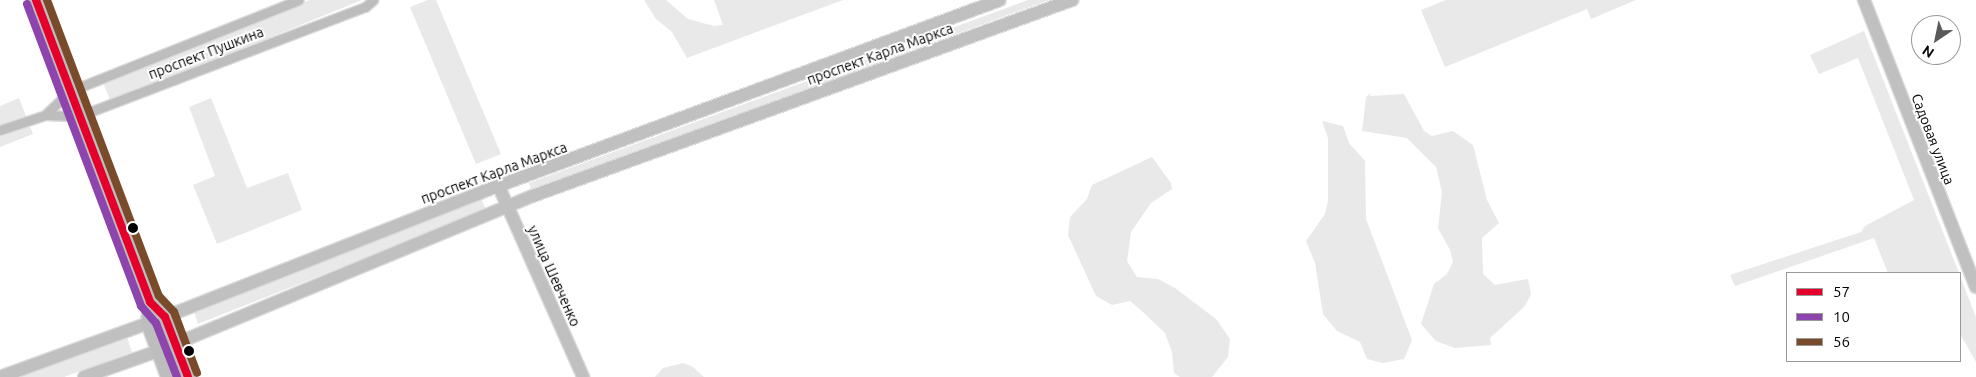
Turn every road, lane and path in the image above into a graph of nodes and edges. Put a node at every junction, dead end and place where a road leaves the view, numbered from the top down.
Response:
1 (36, 0) edge
2 (299, 0) edge
3 (373, 0) edge
4 (1000, 0) edge
5 (1072, 0) edge
6 (1864, 0) edge
7 (70, 91) junction
8 (45, 114) junction
9 (79, 116) junction
10 (0, 130) edge
11 (498, 187) junction
12 (507, 206) junction
13 (1976, 287) edge
14 (150, 302) junction
15 (164, 317) junction
16 (148, 323) junction
17 (175, 342) junction
18 (158, 351) junction
19 (0, 376) edge
20 (84, 377) edge
21 (168, 377) edge
22 (188, 377) edge
23 (583, 377) edge

1 - 7 main road
2 - 7 street, проспект Пушкина
3 - 9 street, проспект Пушкина
4 - 11 main road, проспект Карла Маркса
5 - 12 main road, проспект Карла Маркса
6 - 13 main road, Садовая улица
7 - 8 street, проспект Пушкина
7 - 9 main road
8 - 9 street, проспект Пушкина
8 - 10 street, проспект Пушкина
9 - 14 main road
11 - 12 main road, улица Шевченко
11 - 15 main road, проспект Карла Маркса
12 - 17 main road, проспект Карла Маркса
12 - 23 main road, улица Шевченко
14 - 15 main road
14 - 16 main road
15 - 16 main road, проспект Карла Маркса
15 - 17 main road
16 - 18 main road
16 - 19 main road, проспект Карла Маркса
17 - 18 main road, проспект Карла Маркса
17 - 22 main road
18 - 20 main road, проспект Карла Маркса
18 - 21 main road

